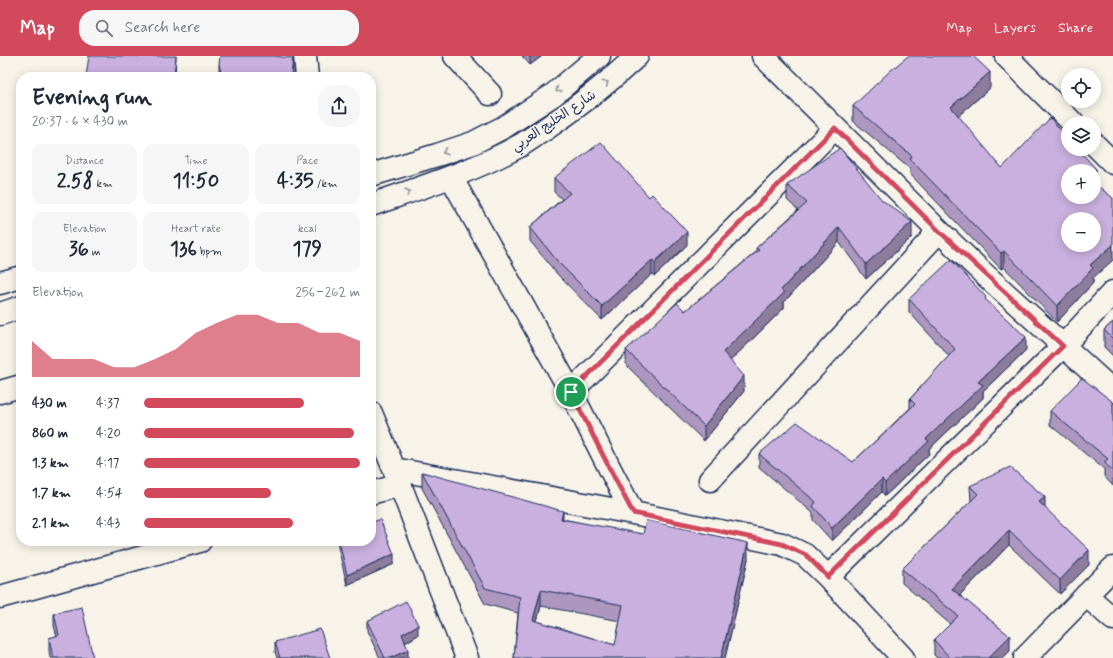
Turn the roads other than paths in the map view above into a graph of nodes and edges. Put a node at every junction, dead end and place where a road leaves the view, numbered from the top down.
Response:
1 (305, 56) edge
2 (455, 56) edge
3 (599, 56) edge
4 (637, 56) edge
5 (763, 56) edge
6 (1006, 56) edge
7 (307, 72) edge
8 (490, 94) dead end
9 (1066, 116) edge
10 (835, 128) junction
11 (1101, 151) edge
12 (1113, 163) edge
13 (376, 174) edge
14 (451, 178) junction
15 (376, 203) edge
16 (939, 231) junction
17 (16, 278) edge
18 (0, 283) edge
19 (1113, 292) edge
20 (16, 309) edge
21 (0, 314) edge
22 (1063, 346) junction
23 (16, 387) edge
24 (1113, 391) edge
25 (0, 392) edge
26 (571, 392) junction
27 (376, 425) edge
28 (397, 477) junction
29 (710, 480) dead end
30 (376, 490) edge
31 (633, 513) junction
32 (182, 546) edge
33 (1113, 568) edge
34 (828, 577) junction
35 (1086, 595) junction
36 (0, 597) edge
37 (1113, 619) edge
38 (466, 658) edge
39 (903, 658) edge
40 (1025, 658) edge

1 - 7 street
2 - 8 street
3 -> 13 street, شارع الخليج العربي
14 -> 4 street, شارع الخليج العربي
5 - 10 street
6 - 9 street
10 - 16 street
10 - 26 street
11 - 12 street
15 -> 14 street, شارع الخليج العربي
14 - 26 street
16 - 22 street
16 - 29 street
17 - 18 street
19 - 22 street
20 - 21 street
22 - 24 street
22 - 34 street
23 - 25 street
26 - 31 street
27 - 28 street
28 - 30 street
28 - 31 street
28 - 38 street
31 - 34 street
32 - 36 street
33 - 35 street
34 - 39 street
35 - 37 street
35 - 40 street

